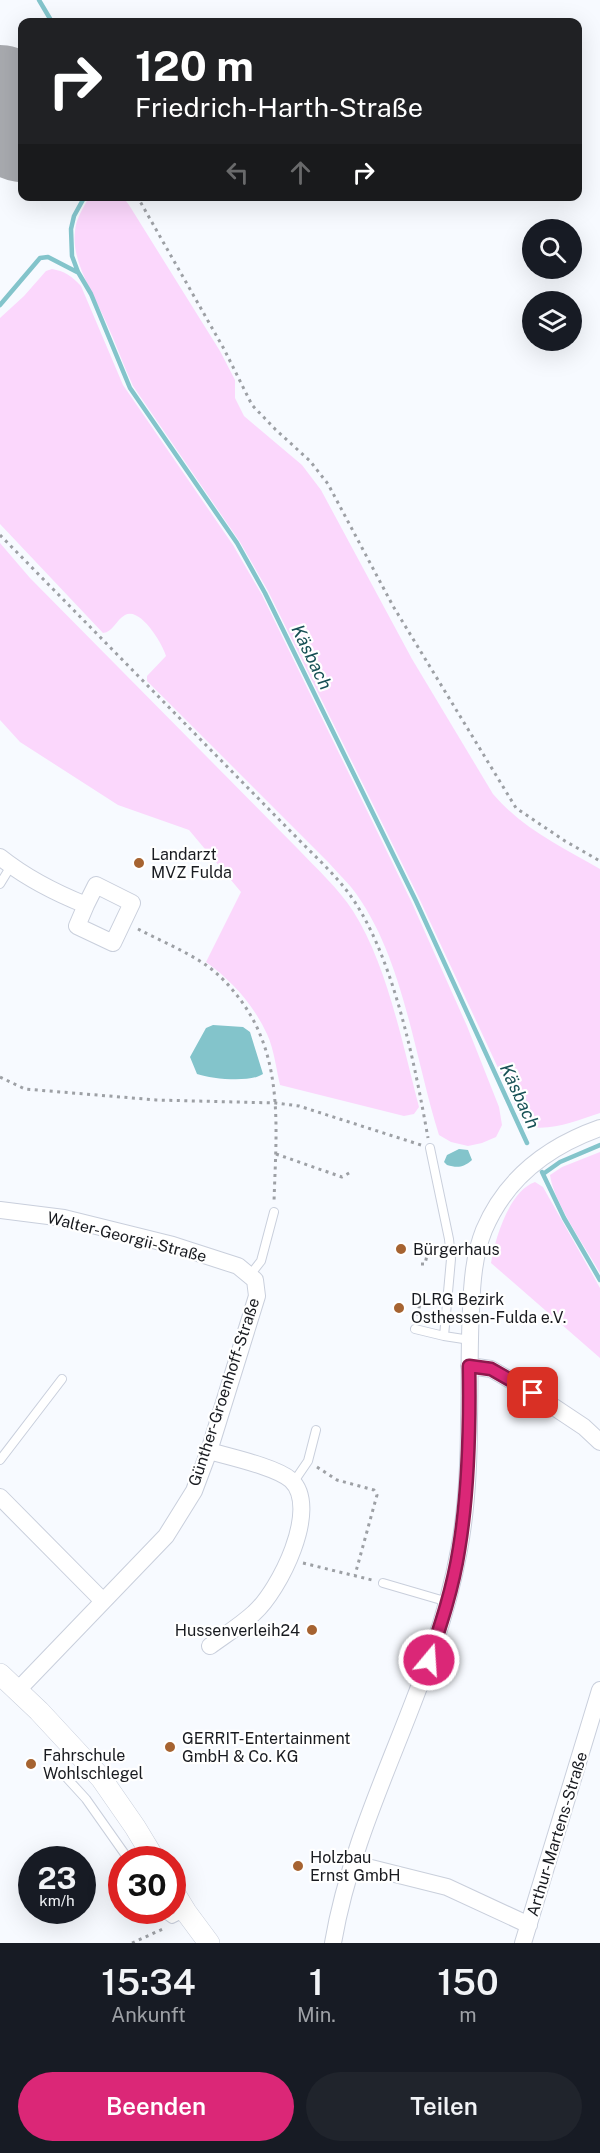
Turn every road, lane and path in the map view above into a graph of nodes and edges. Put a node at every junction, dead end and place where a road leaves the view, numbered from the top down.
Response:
1 (140, 201) edge
2 (0, 535) edge
3 (600, 861) edge
4 (6, 862) edge
5 (0, 884) edge
6 (86, 905) junction
7 (123, 921) junction
8 (0, 1077) edge
9 (276, 1103) junction
10 (600, 1128) edge
11 (430, 1148) junction
12 (276, 1154) junction
13 (351, 1172) dead end
14 (0, 1210) edge
15 (274, 1212) joint
16 (450, 1251) junction
17 (421, 1263) dead end
18 (250, 1275) junction
19 (415, 1302) dead end
20 (415, 1329) joint
21 (444, 1336) junction
22 (470, 1340) junction
23 (469, 1366) junction
24 (62, 1379) dead end
25 (316, 1430) dead end
26 (600, 1442) edge
27 (209, 1451) junction
28 (0, 1460) edge
29 (308, 1461) junction
30 (293, 1483) junction
31 (0, 1497) edge
32 (298, 1562) dead end
33 (355, 1575) junction
34 (383, 1583) joint
35 (103, 1601) junction
36 (448, 1602) junction
37 (210, 1646) dead end
38 (0, 1674) edge
39 (600, 1690) edge
40 (17, 1691) junction
41 (65, 1776) dead end
42 (119, 1846) edge
43 (147, 1846) edge
44 (351, 1863) junction
45 (186, 1922) edge
46 (170, 1924) edge
47 (529, 1924) junction
48 (132, 1943) edge
49 (209, 1943) edge
50 (333, 1943) edge
51 (523, 1943) edge

1 - 3 path
2 - 11 path
4 - 5 lane
4 - 6 street
6 - 7 street
6 - 7 street
7 - 9 path
8 - 9 path
9 - 11 path
9 - 12 path
10 - 22 street
11 - 16 lane
12 - 13 path
12 - 15 path
14 - 18 street, Walter-Georgii-Straße
15 - 18 lane, Günther-Groenhoff-Straße
16 - 17 path
16 - 21 lane
18 - 27 street, Günther-Groenhoff-Straße
19 - 20 path
20 - 21 lane
21 - 22 lane
22 - 23 street
23 - 26 street
23 - 36 street
24 - 28 lane
25 - 29 lane
27 - 30 street
27 - 35 street, Günther-Groenhoff-Straße
29 - 30 lane
29 - 33 path
30 - 37 street
31 - 35 street
32 - 33 path
33 - 34 path
34 - 36 lane
35 - 40 street, Günther-Groenhoff-Straße
36 - 44 street
38 - 40 street
39 - 47 street, Arthur-Martens-Straße
40 - 43 street
41 - 42 lane
44 - 47 street
44 - 50 street
45 - 49 street
46 - 48 path
47 - 51 street, Arthur-Martens-Straße

